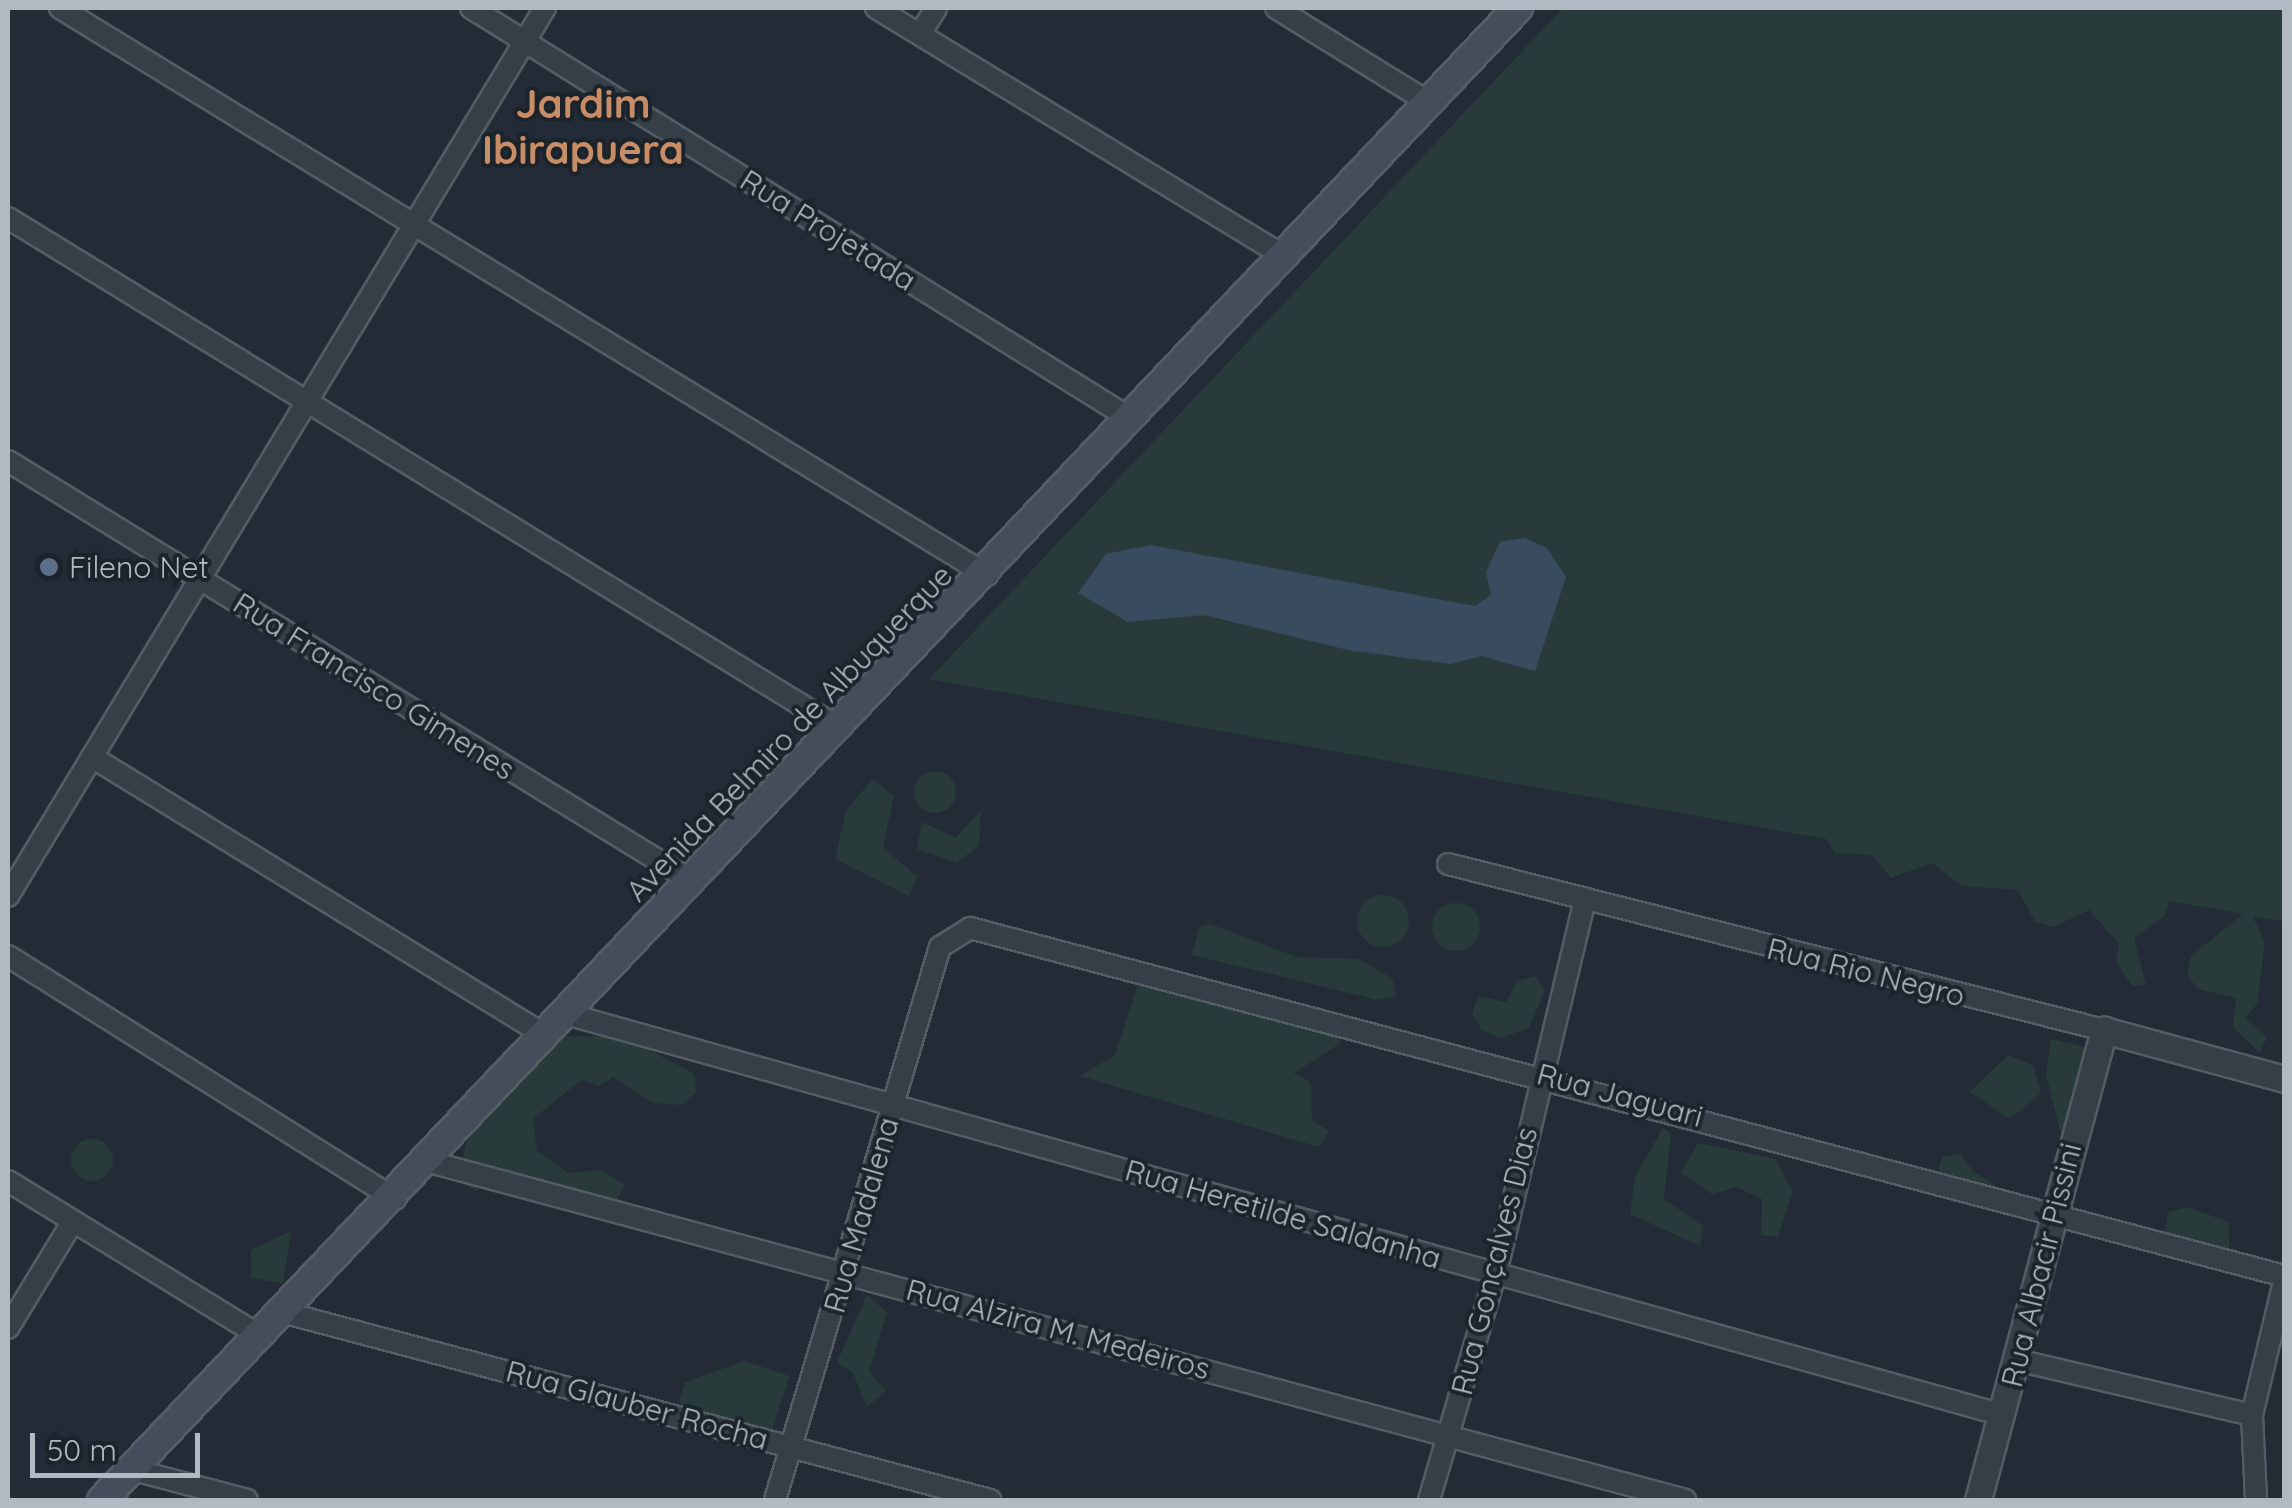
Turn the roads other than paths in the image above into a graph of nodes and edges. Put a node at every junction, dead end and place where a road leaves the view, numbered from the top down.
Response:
1 (60, 8) edge
2 (471, 8) edge
3 (546, 8) edge
4 (876, 8) edge
5 (936, 8) edge
6 (1276, 8) edge
7 (1518, 8) edge
8 (920, 34) junction
9 (525, 41) junction
10 (1429, 103) junction
11 (8, 218) edge
12 (415, 224) junction
13 (1284, 257) junction
14 (307, 401) junction
15 (1131, 419) junction
16 (11, 470) edge
17 (987, 575) junction
18 (200, 579) junction
19 (837, 727) junction
20 (92, 757) junction
21 (1448, 864) dead end
22 (690, 880) junction
23 (8, 896) edge
24 (1584, 903) junction
25 (952, 933) joint
26 (8, 956) edge
27 (563, 1013) junction
28 (2104, 1030) junction
29 (543, 1034) junction
30 (1541, 1074) junction
31 (2284, 1079) edge
32 (893, 1104) junction
33 (430, 1162) junction
34 (8, 1181) edge
35 (394, 1200) junction
36 (2054, 1213) junction
37 (73, 1221) junction
38 (844, 1270) junction
39 (1496, 1273) junction
40 (2284, 1278) edge
41 (282, 1312) junction
42 (8, 1328) edge
43 (260, 1336) junction
44 (2017, 1360) junction
45 (2003, 1415) junction
46 (2252, 1415) junction
47 (1449, 1436) junction
48 (793, 1446) junction
49 (130, 1470) junction
50 (102, 1500) edge
51 (247, 1500) edge
52 (775, 1500) edge
53 (990, 1500) edge
54 (1429, 1500) edge
55 (1686, 1500) edge
56 (1978, 1500) edge
57 (2256, 1500) edge

1 - 12 street
2 - 9 street, Rua Projetada
3 - 9 street
4 - 8 street
5 - 8 street
6 - 10 street
7 - 10 main road, Avenida Belmiro de Albuquerque
8 - 13 street
9 - 12 street
9 - 15 street, Rua Projetada
10 - 13 main road, Avenida Belmiro de Albuquerque
11 - 14 street
12 - 14 street
12 - 17 street
13 - 15 main road, Avenida Belmiro de Albuquerque
14 - 18 street
14 - 19 street
15 - 17 main road, Avenida Belmiro de Albuquerque
16 - 18 street, Rua Francisco Gimenes
17 - 19 main road, Avenida Belmiro de Albuquerque
18 - 20 street
18 - 22 street, Rua Francisco Gimenes
19 - 22 main road, Avenida Belmiro de Albuquerque
20 - 23 street
20 - 29 street
21 - 24 street, Rua Rio Negro
22 - 27 main road, Avenida Belmiro de Albuquerque
24 - 28 street, Rua Rio Negro
24 - 30 street, Rua Gonçalves Dias
25 - 30 street, Rua Jaguari
25 - 32 street, Rua Madalena
26 - 35 street
27 - 29 main road, Avenida Belmiro de Albuquerque
27 - 32 street, Rua Heretilde Saldanha
28 - 31 street, Rua Rio Negro
28 - 36 street, Rua Albacir Pissini
29 - 33 main road, Avenida Belmiro de Albuquerque
30 - 36 street, Rua Jaguari
30 - 39 street, Rua Gonçalves Dias
32 - 38 street, Rua Madalena
32 - 39 street, Rua Heretilde Saldanha
33 - 35 main road, Avenida Belmiro de Albuquerque
33 - 38 street, Rua Alzira M. Medeiros
34 - 37 street
35 - 41 main road, Avenida Belmiro de Albuquerque
36 - 40 street, Rua Jaguari
36 - 44 street, Rua Albacir Pissini
37 - 42 street
37 - 43 street
38 - 47 street, Rua Alzira M. Medeiros
38 - 48 street, Rua Madalena
39 - 45 street, Rua Heretilde Saldanha
39 - 47 street, Rua Gonçalves Dias
40 - 46 street
41 - 43 main road, Avenida Belmiro de Albuquerque
41 - 48 street, Rua Glauber Rocha
43 - 49 main road, Avenida Belmiro de Albuquerque
44 - 45 street, Rua Albacir Pissini
44 - 46 street
45 - 56 street, Rua Albacir Pissini
46 - 57 street
47 - 54 street, Rua Gonçalves Dias
47 - 55 street, Rua Alzira M. Medeiros
48 - 52 street, Rua Madalena
48 - 53 street, Rua Glauber Rocha
49 - 50 main road, Avenida Belmiro de Albuquerque
49 - 51 street

